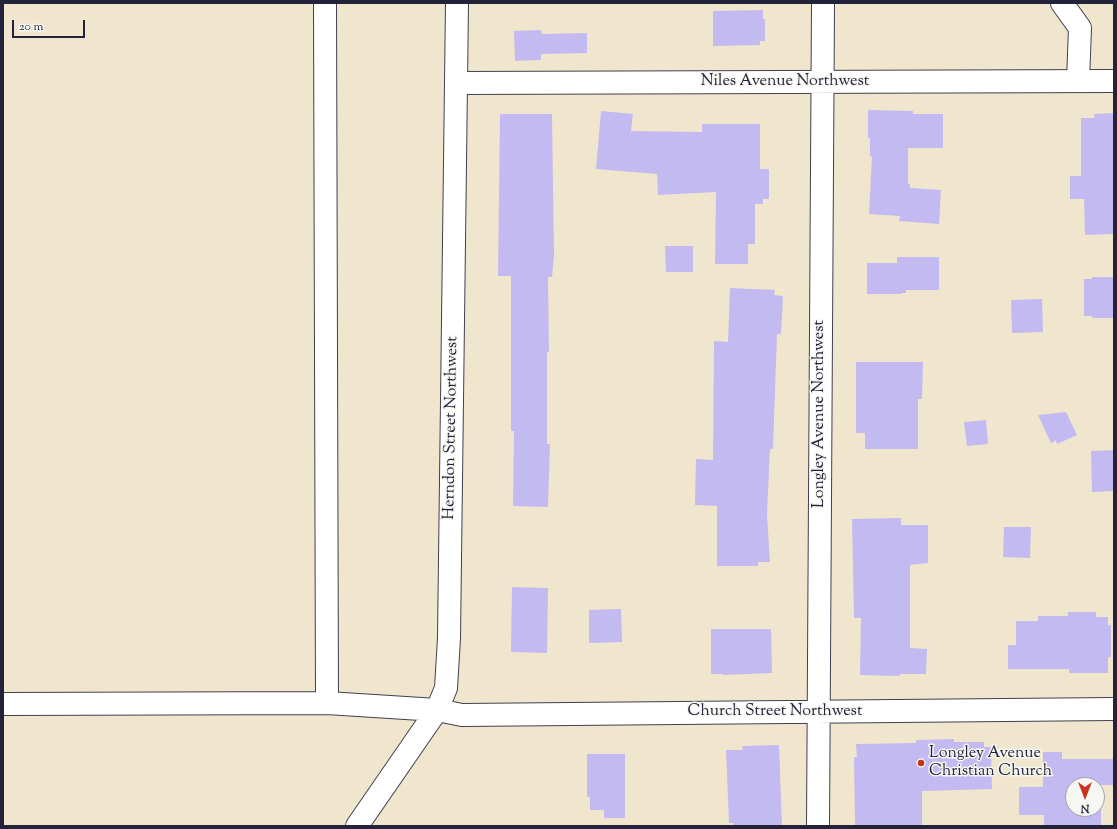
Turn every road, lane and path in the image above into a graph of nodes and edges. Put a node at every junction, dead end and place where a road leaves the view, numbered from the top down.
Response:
1 (325, 3) edge
2 (457, 3) edge
3 (823, 3) edge
4 (1062, 3) edge
5 (1114, 81) edge
6 (822, 82) junction
7 (1078, 82) junction
8 (456, 83) junction
9 (327, 703) junction
10 (3, 704) edge
11 (1114, 709) edge
12 (437, 710) junction
13 (818, 712) junction
14 (357, 826) edge
15 (818, 826) edge

1 - 9 street
2 - 8 street, Herndon Street Northwest
3 - 6 street, Longley Avenue Northwest
4 - 7 street
5 - 7 street, Niles Avenue Northwest
6 - 7 street, Niles Avenue Northwest
6 - 8 street, Niles Avenue Northwest
6 - 13 street, Longley Avenue Northwest
8 - 12 street, Herndon Street Northwest
9 - 10 street, Church Street Northwest
9 - 12 street, Church Street Northwest
11 - 13 street, Church Street Northwest
12 - 13 street, Church Street Northwest
12 - 14 street, Herndon Street Northwest
13 - 15 street, Longley Avenue Northwest

